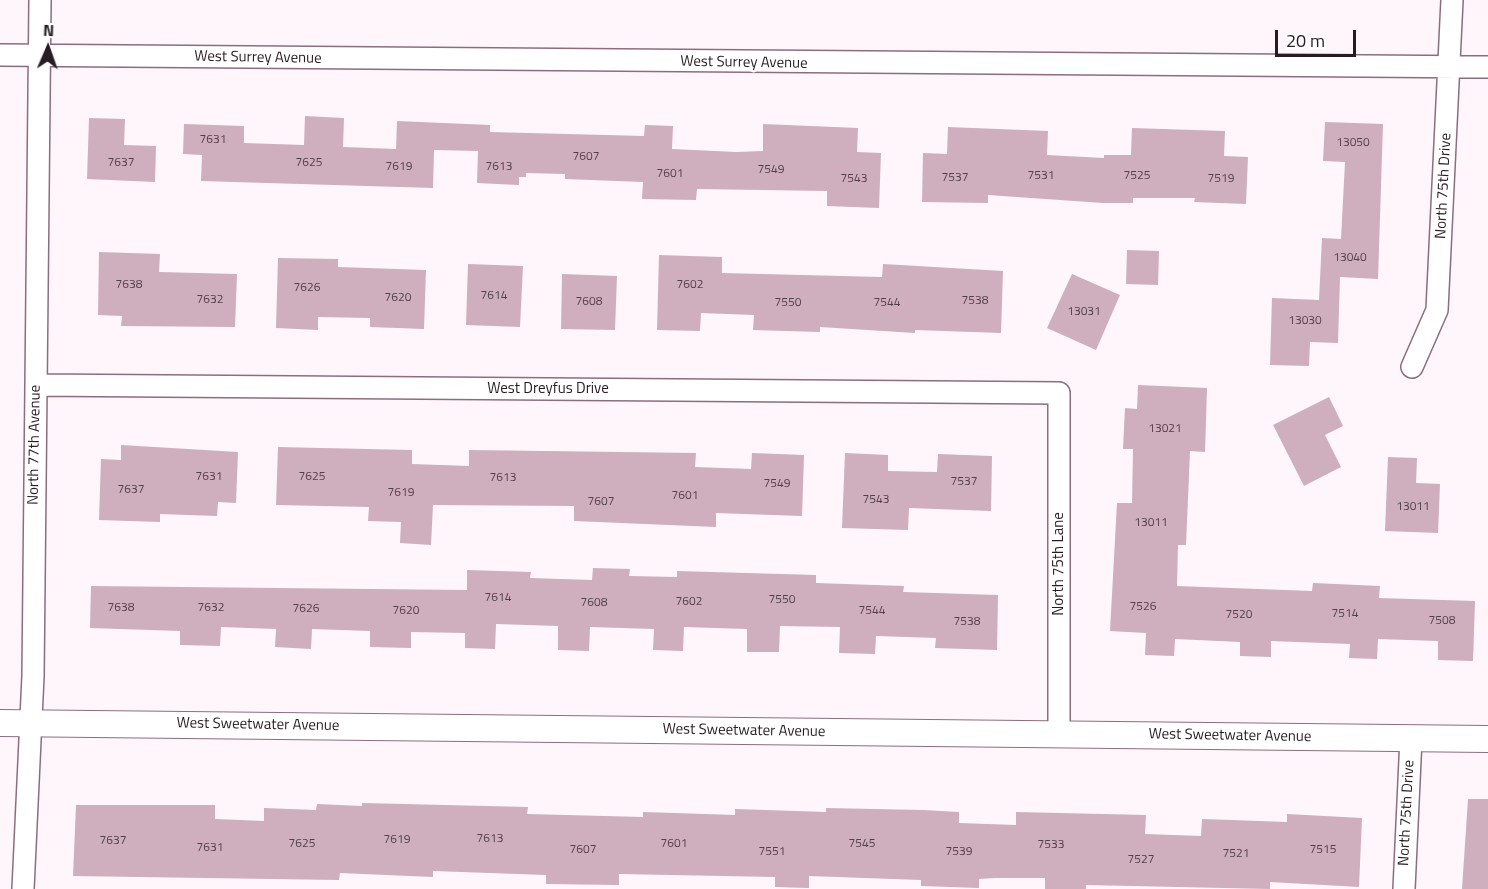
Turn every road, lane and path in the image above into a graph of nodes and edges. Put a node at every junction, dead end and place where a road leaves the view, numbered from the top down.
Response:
1 (40, 0) edge
2 (1452, 0) edge
3 (0, 55) edge
4 (40, 56) junction
5 (1450, 67) junction
6 (1488, 67) edge
7 (1412, 367) dead end
8 (36, 385) junction
9 (1059, 393) joint
10 (0, 723) edge
11 (31, 723) junction
12 (1059, 734) junction
13 (1411, 738) junction
14 (1488, 739) edge
15 (23, 889) edge
16 (1404, 889) edge

1 - 4 street, North 77th Avenue
2 - 5 street, North 75th Drive
3 - 4 street, West Surrey Avenue
4 - 5 street, West Surrey Avenue
4 - 8 street, North 77th Avenue
5 - 6 street, West Surrey Avenue
5 - 7 street, North 75th Drive
8 - 9 street, West Dreyfus Drive
8 - 11 street, North 77th Avenue
9 - 12 street, North 75th Lane
10 - 11 street, West Sweetwater Avenue
11 - 12 street, West Sweetwater Avenue
11 - 15 street, North 77th Avenue
12 - 13 street, West Sweetwater Avenue
13 - 14 street, West Sweetwater Avenue
13 - 16 street, North 75th Drive

